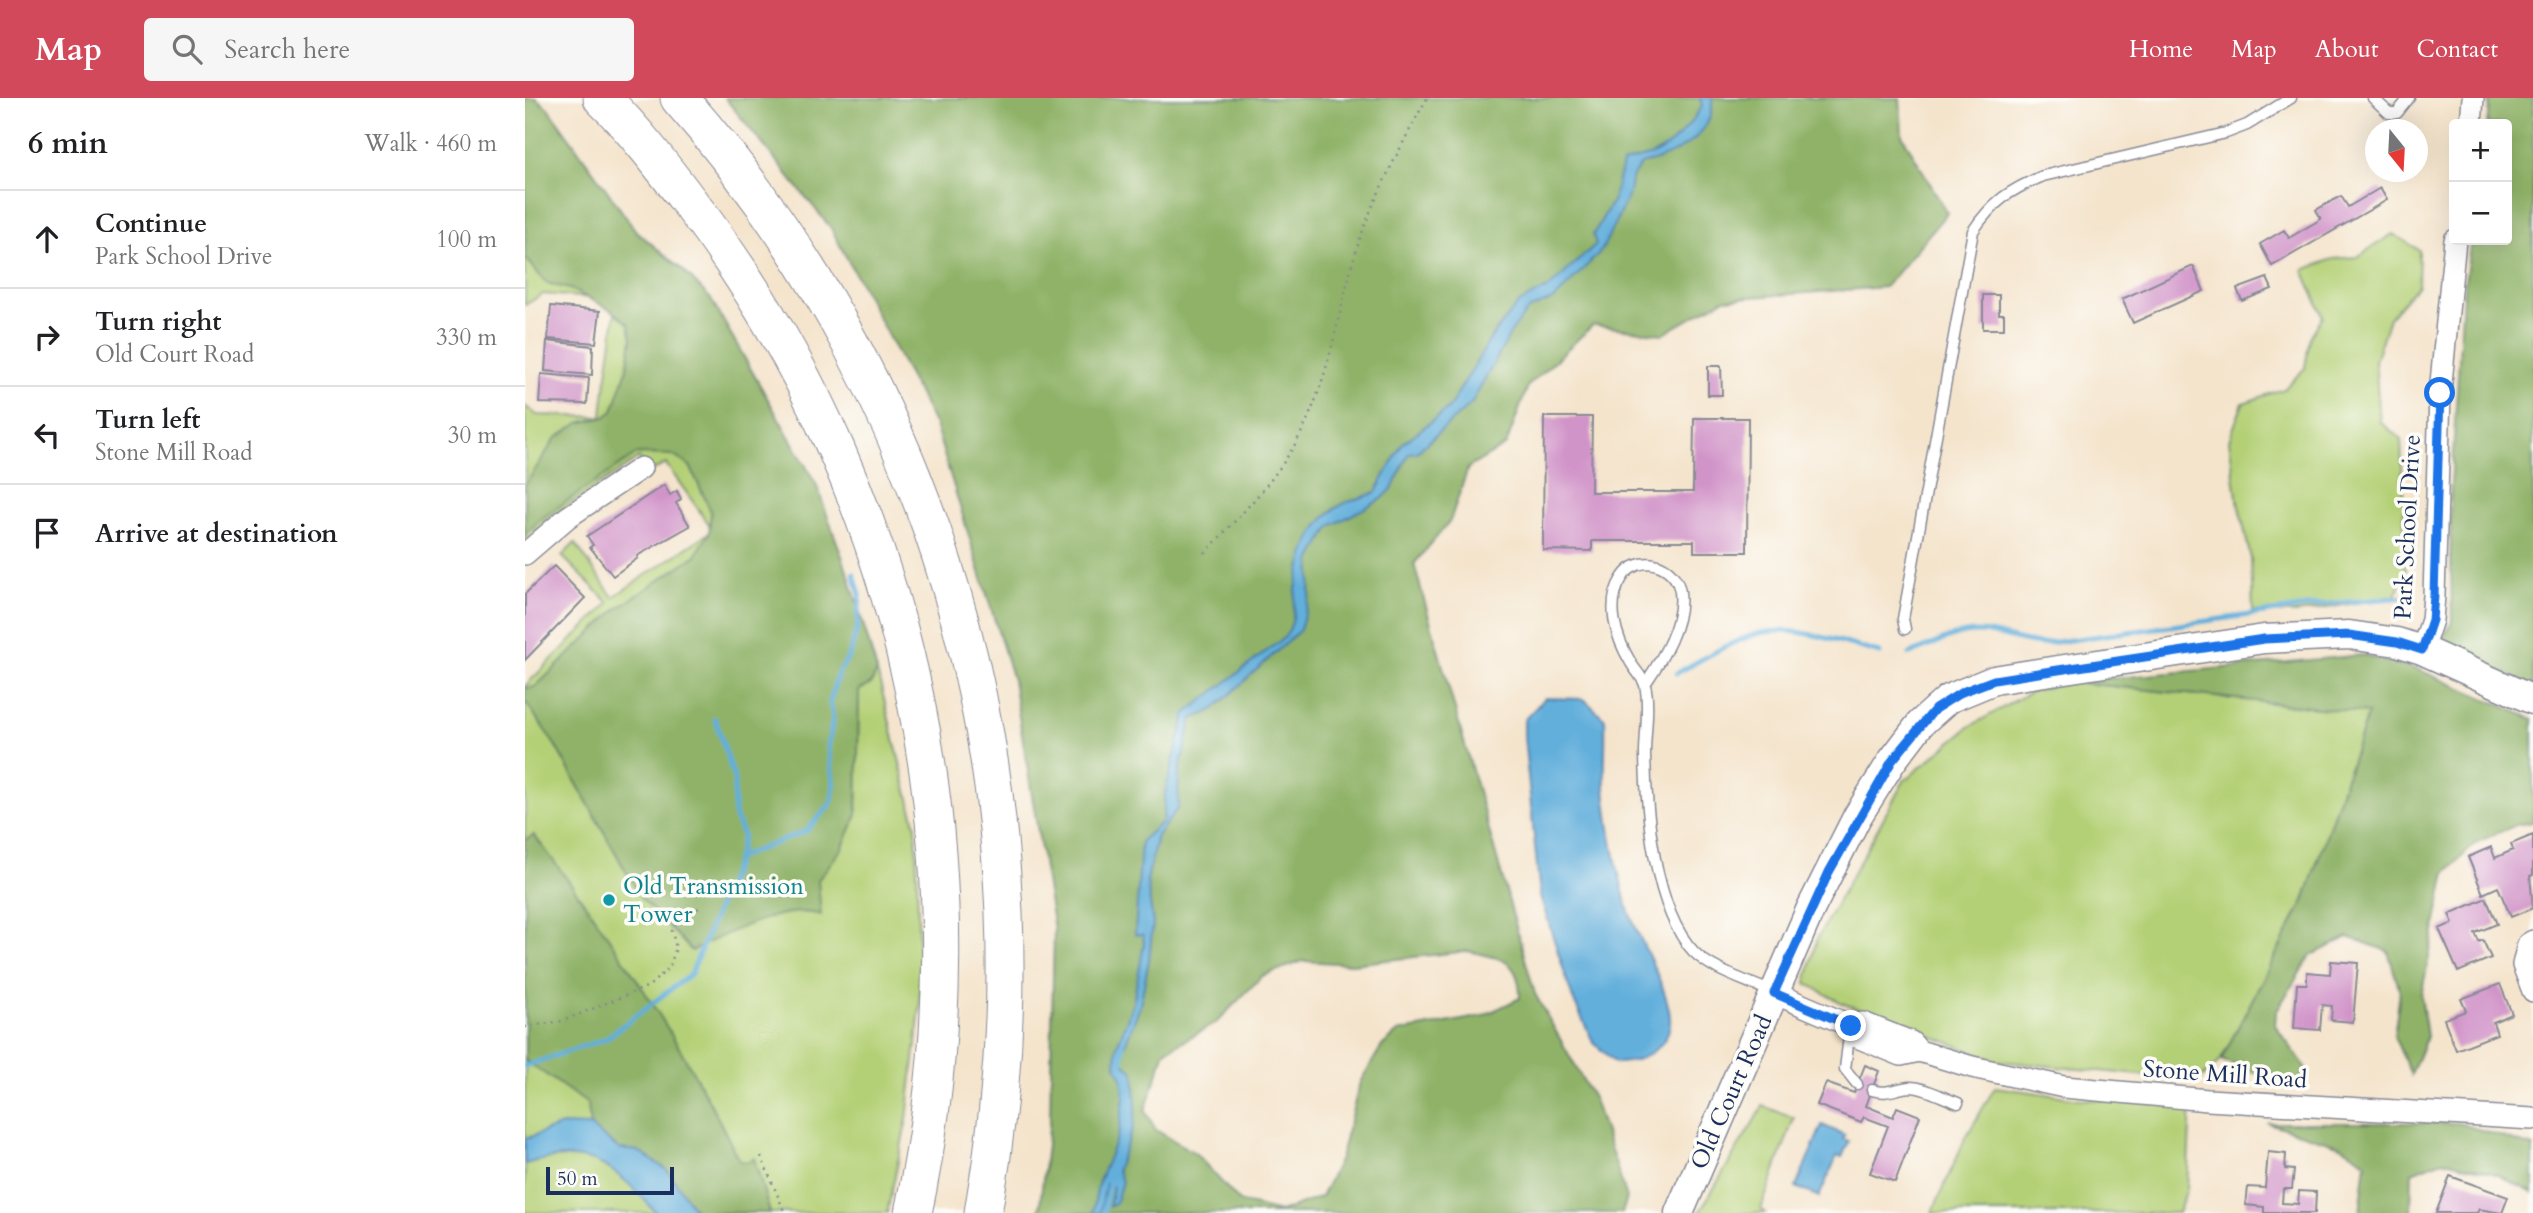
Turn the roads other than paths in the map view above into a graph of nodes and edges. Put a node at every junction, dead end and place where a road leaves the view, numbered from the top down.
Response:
1 (602, 98) edge
2 (680, 98) edge
3 (2291, 98) edge
4 (2373, 98) edge
5 (2409, 98) edge
6 (2473, 98) edge
7 (2472, 119) edge
8 (2455, 245) edge
9 (641, 468) dead end
10 (525, 554) edge
11 (1905, 629) dead end
12 (2422, 650) junction
13 (1645, 684) junction
14 (2533, 699) edge
15 (2533, 941) edge
16 (2533, 991) edge
17 (1774, 993) junction
18 (1851, 1026) junction
19 (1857, 1084) dead end
20 (1872, 1090) dead end
21 (1958, 1103) dead end
22 (2533, 1119) edge
23 (913, 1213) edge
24 (983, 1213) edge
25 (1679, 1213) edge

1 - 23 highway
2 - 24 highway
3 - 11 lane
4 - 5 lane
6 - 7 street
8 - 12 street, Park School Drive
9 - 10 street
12 - 14 main road, Old Court Road
12 - 17 main road, Old Court Road
13 - 13 lane
13 - 17 lane
15 - 16 street
17 - 18 street, Stone Mill Road
17 - 25 main road, Old Court Road
18 - 19 lane
18 - 22 street, Stone Mill Road
20 - 21 lane

